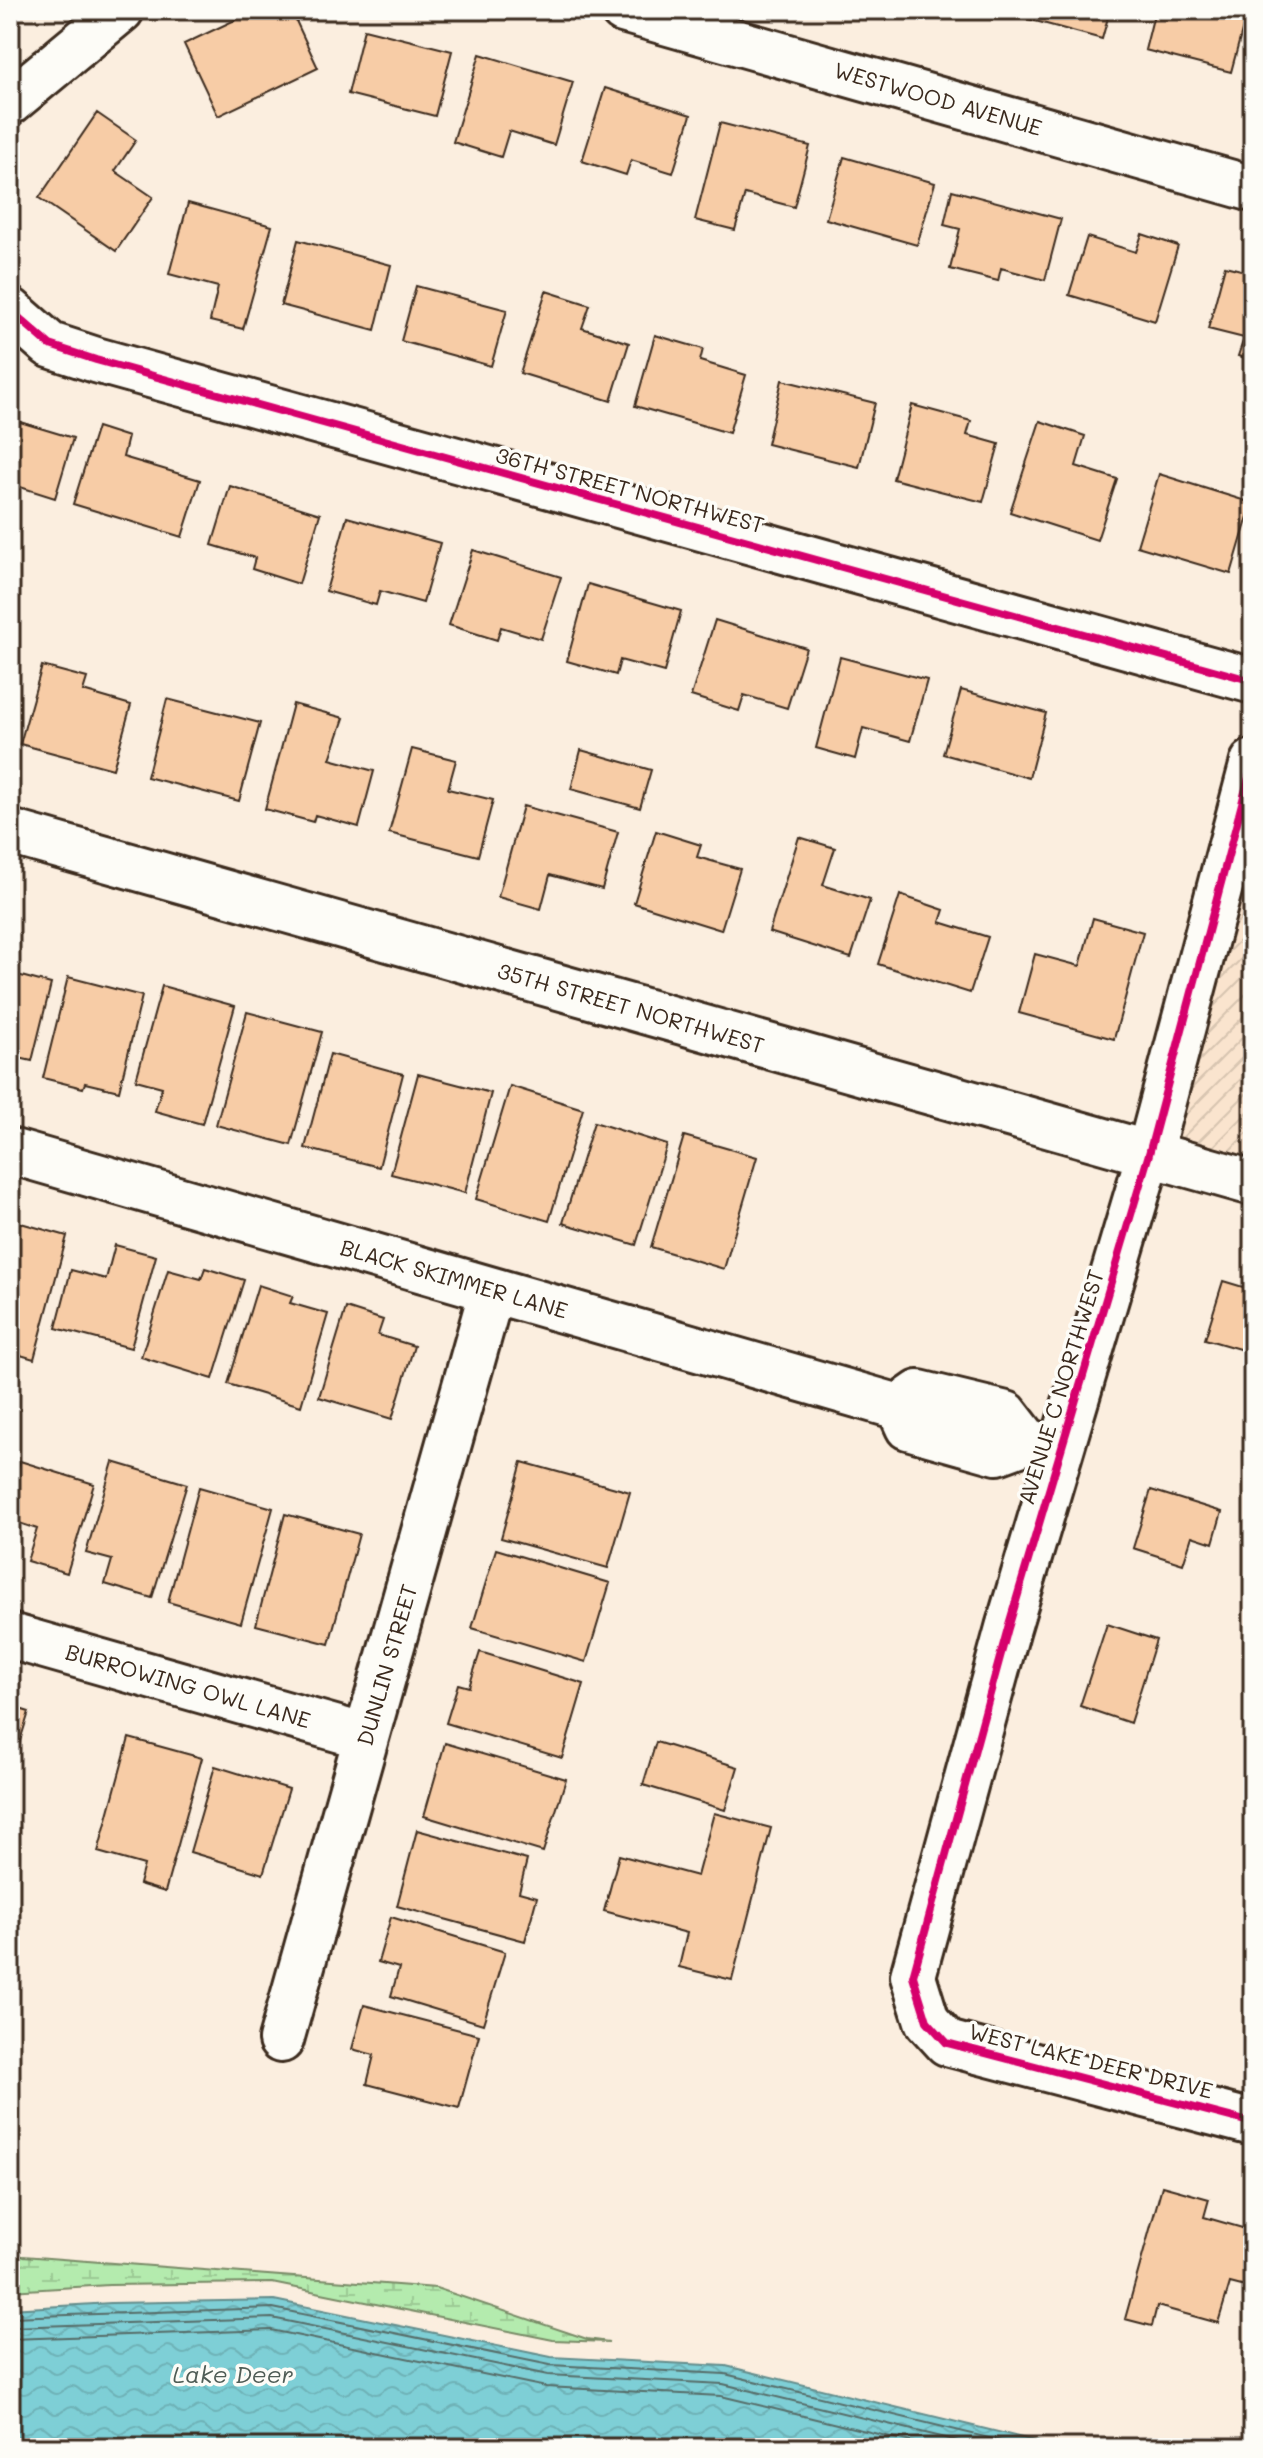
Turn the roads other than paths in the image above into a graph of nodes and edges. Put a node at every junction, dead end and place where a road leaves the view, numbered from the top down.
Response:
1 (121, 10) edge
2 (623, 10) edge
3 (10, 102) edge
4 (1253, 189) edge
5 (10, 310) edge
6 (1253, 681) edge
7 (1253, 762) edge
8 (10, 832) edge
9 (10, 1151) edge
10 (1149, 1154) junction
11 (1253, 1183) edge
12 (492, 1290) junction
13 (1044, 1446) junction
14 (10, 1636) edge
15 (366, 1737) junction
16 (927, 2021) joint
17 (281, 2040) dead end
18 (1253, 2123) edge

1 - 3 street
2 - 4 street, WESTWOOD AVENUE
5 - 6 street, 36TH STREET NORTHWEST
7 - 10 street, AVENUE C NORTHWEST
8 - 10 street, 35TH STREET NORTHWEST
9 - 12 street, BLACK SKIMMER LANE
10 - 11 street, 35TH STREET NORTHWEST
10 - 13 street, AVENUE C NORTHWEST
12 - 13 street, BLACK SKIMMER LANE
12 - 15 street, DUNLIN STREET
13 - 16 street, AVENUE C NORTHWEST
14 - 15 street, BURROWING OWL LANE
15 - 17 street, DUNLIN STREET
16 - 18 street, WEST LAKE DEER DRIVE

